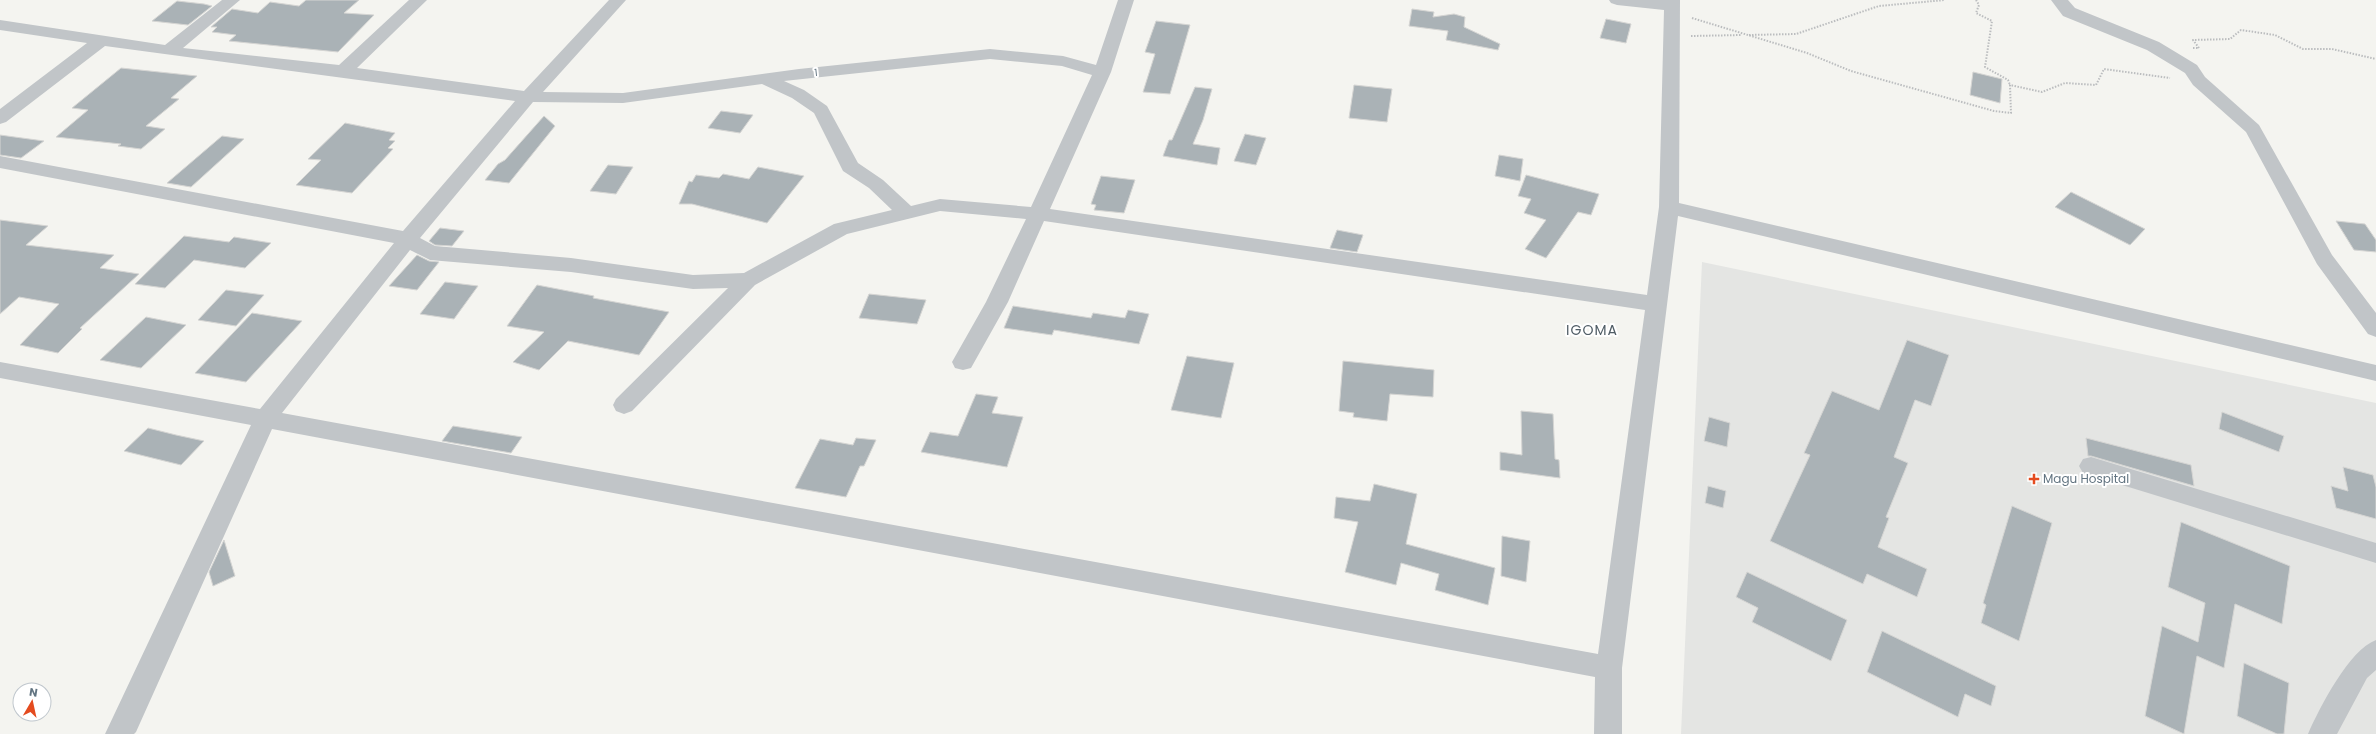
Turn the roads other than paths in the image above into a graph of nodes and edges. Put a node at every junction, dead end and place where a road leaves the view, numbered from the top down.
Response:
1 (232, 0) edge
2 (419, 0) edge
3 (618, 0) edge
4 (1126, 0) edge
5 (1617, 0) edge
6 (2059, 0) edge
7 (1671, 6) edge
8 (0, 25) edge
9 (102, 40) junction
10 (168, 51) junction
11 (343, 71) junction
12 (1102, 72) junction
13 (765, 79) junction
14 (528, 98) junction
15 (0, 118) edge
16 (0, 162) edge
17 (1668, 207) junction
18 (907, 213) junction
19 (1038, 214) junction
20 (408, 239) junction
21 (748, 280) junction
22 (1656, 304) junction
23 (2376, 329) edge
24 (963, 362) dead end
25 (0, 370) edge
26 (2376, 373) edge
27 (624, 405) dead end
28 (265, 419) junction
29 (2091, 466) dead end
30 (2376, 553) edge
31 (2376, 652) edge
32 (1609, 668) junction
33 (118, 734) edge
34 (1608, 734) edge
35 (2322, 734) edge

1 - 10 street
2 - 11 street
3 - 14 street
4 - 12 street
5 - 7 street
6 - 23 street
7 - 17 street
8 - 9 street, 1
9 - 10 street, 1
9 - 15 street
10 - 11 street, 1
11 - 14 street, 1
12 - 13 street, 1
12 - 19 street
13 - 14 street, 1
13 - 18 street
14 - 20 street
16 - 20 street
17 - 22 street
17 - 26 street
18 - 19 street
18 - 21 street
19 - 22 street
19 - 24 street
20 - 21 street
20 - 28 street
21 - 27 street
22 - 32 street
25 - 28 street
28 - 32 street
28 - 33 street
29 - 30 street
31 - 35 street
32 - 34 street

